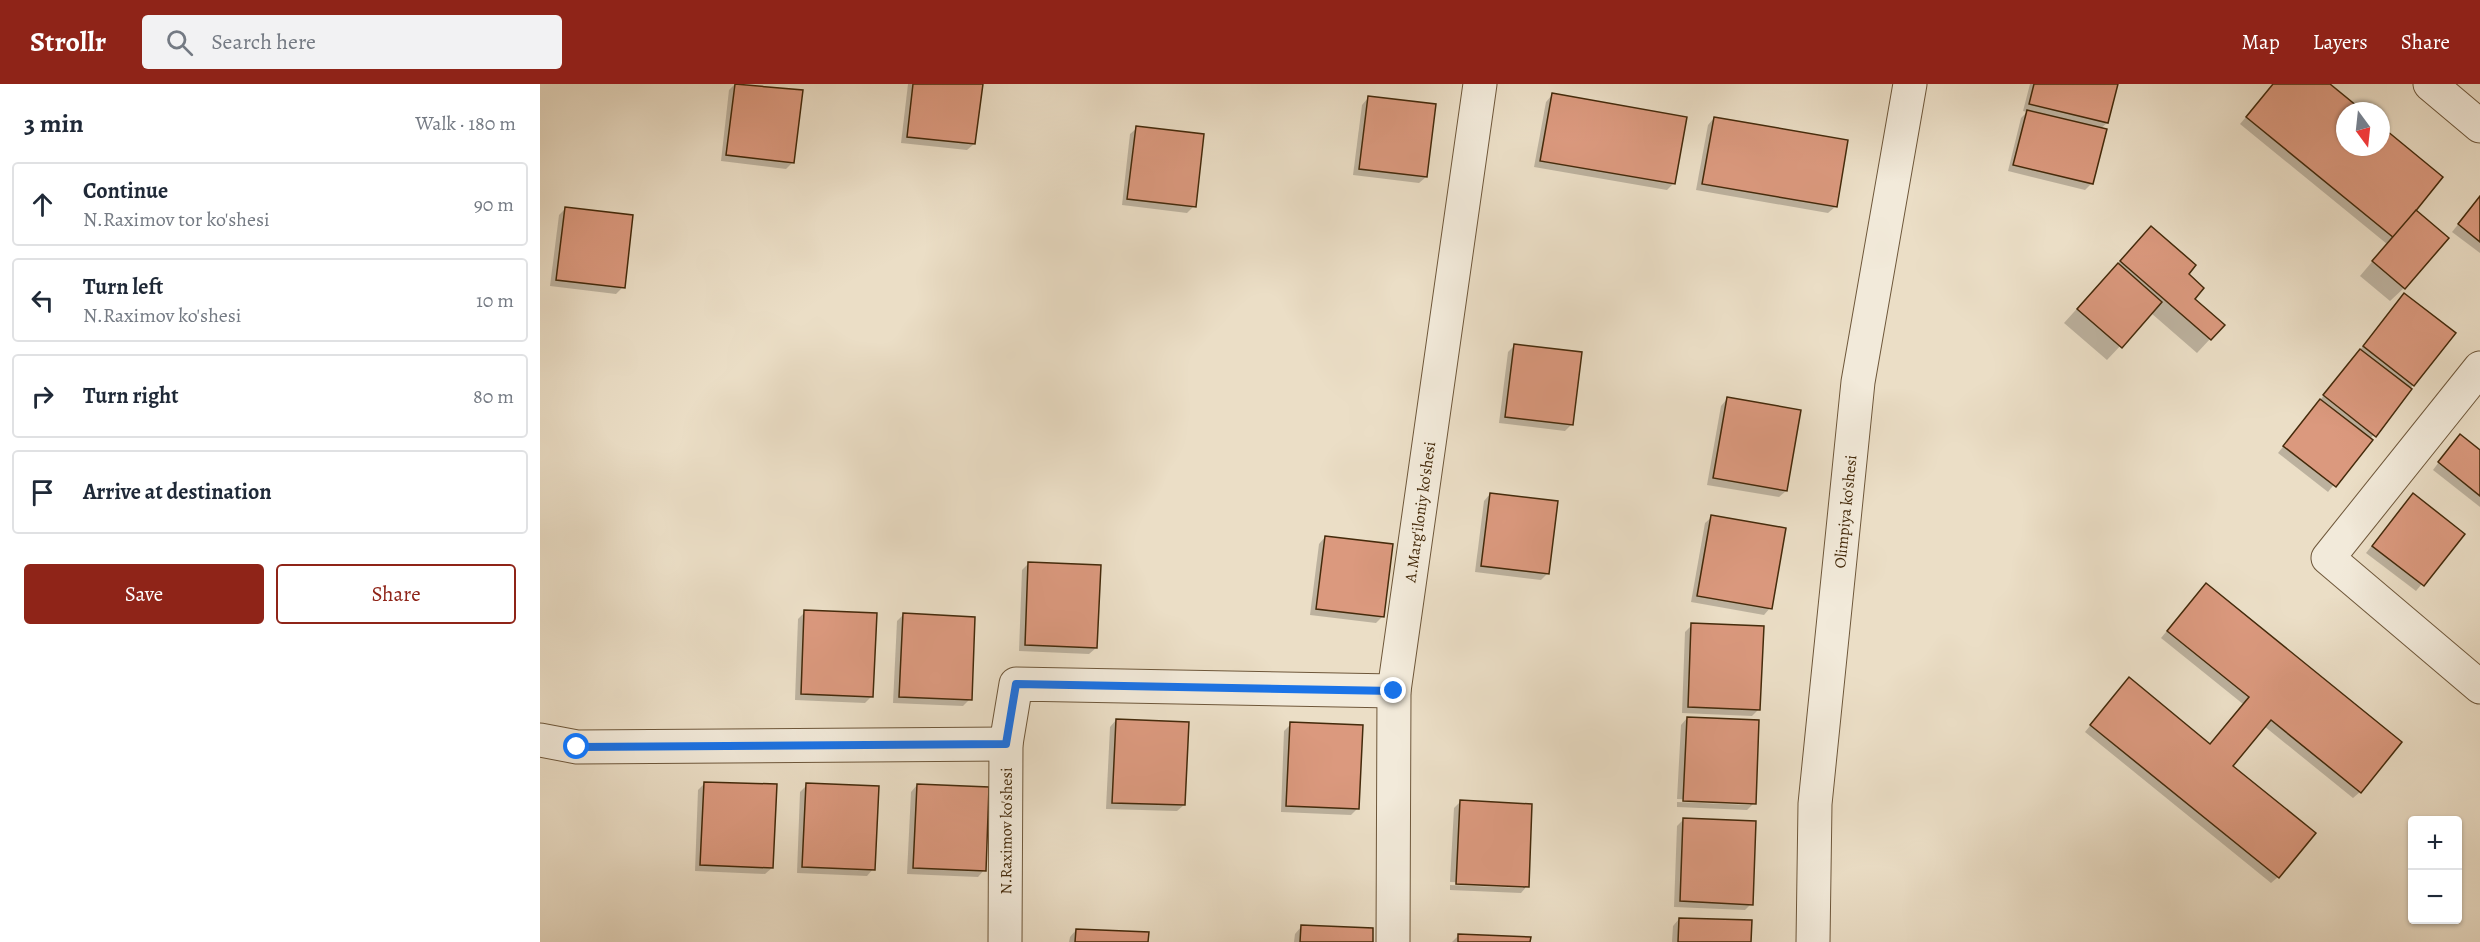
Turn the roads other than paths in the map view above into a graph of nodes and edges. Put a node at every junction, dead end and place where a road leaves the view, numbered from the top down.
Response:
1 (1480, 84) edge
2 (1910, 84) edge
3 (2430, 84) edge
4 (2480, 126) edge
5 (2480, 368) edge
6 (2480, 687) edge
7 (1394, 691) junction
8 (540, 741) edge
9 (1006, 744) junction
10 (1005, 942) edge
11 (1393, 942) edge
12 (1813, 942) edge

1 - 7 street, A.Marg'iloniy ko'shesi
2 - 12 street, Olimpiya ko'shesi
3 - 4 street
5 - 6 street
7 - 9 street, N.Raximov ko'shesi
7 - 11 street, A.Marg'iloniy ko'shesi
8 - 9 street
9 - 10 street, N.Raximov ko'shesi

